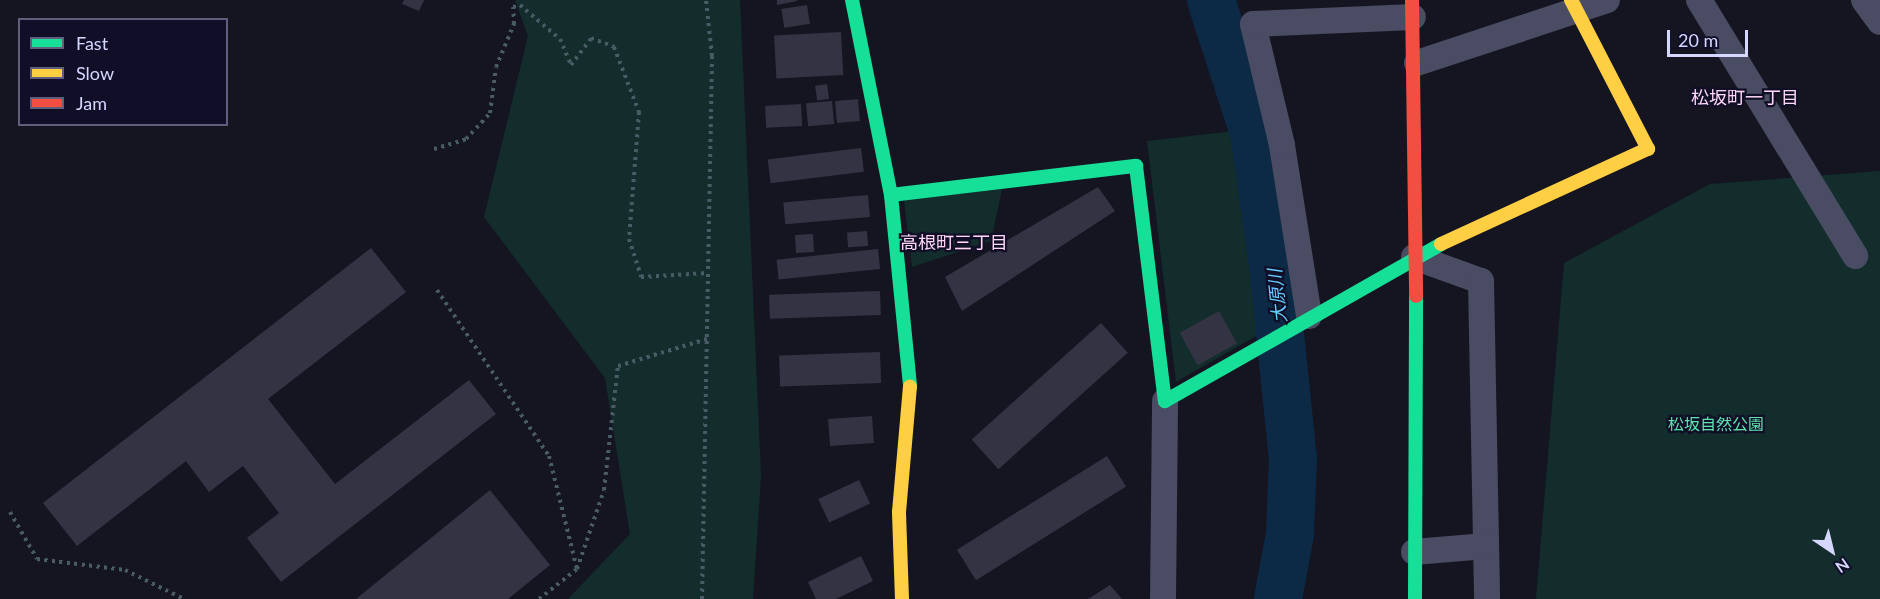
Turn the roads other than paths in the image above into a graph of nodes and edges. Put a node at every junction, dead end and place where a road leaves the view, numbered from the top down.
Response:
1 (852, 0) edge
2 (1607, 0) edge
3 (1699, 0) edge
4 (1864, 0) edge
5 (1574, 6) edge
6 (1412, 8) edge
7 (1880, 22) edge
8 (1417, 63) junction
9 (891, 195) junction
10 (1856, 256) dead end
11 (1414, 257) junction
12 (1309, 316) junction
13 (1165, 401) junction
14 (1485, 546) junction
15 (1414, 552) junction
16 (902, 599) edge
17 (1163, 599) edge
18 (1416, 599) edge
19 (1486, 599) edge

1 - 9 street
2 - 5 street
3 - 10 street
4 - 7 street
5 - 8 street
5 - 11 street
6 - 8 street
6 - 12 street
8 - 11 street
9 - 13 street
9 - 16 street
11 - 12 street
11 - 14 street
11 - 15 street
12 - 13 street
13 - 17 street
14 - 15 street
14 - 19 street
15 - 18 street

